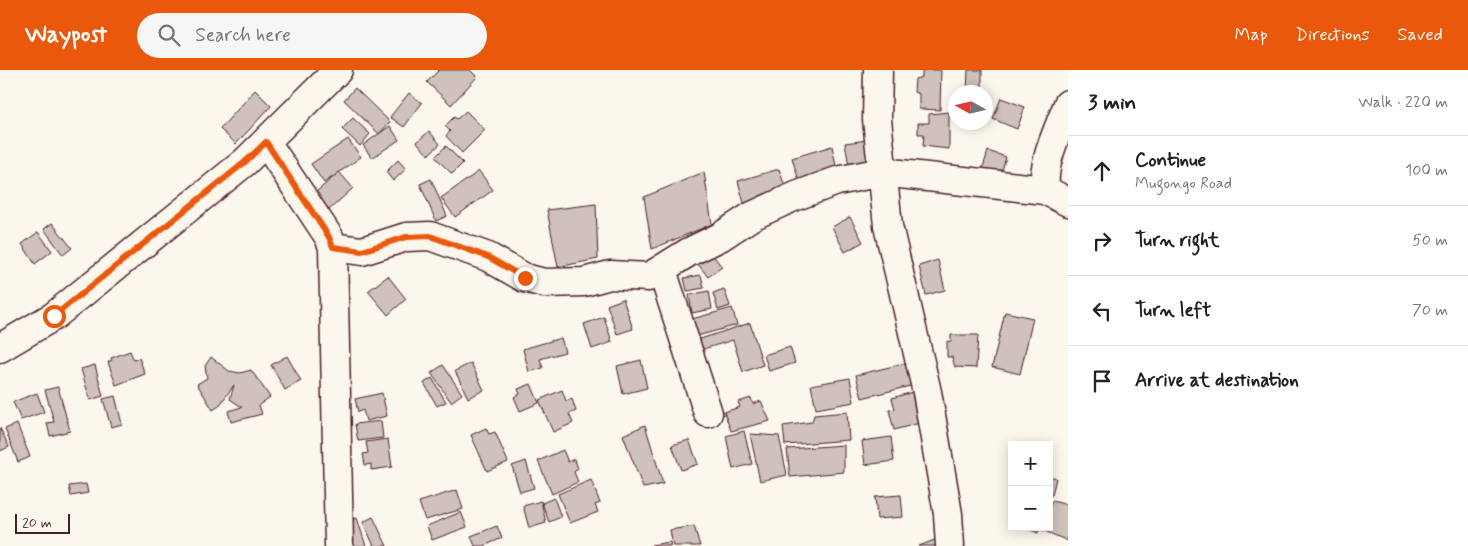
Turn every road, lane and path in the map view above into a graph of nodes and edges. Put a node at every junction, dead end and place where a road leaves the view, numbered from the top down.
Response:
1 (338, 70) edge
2 (878, 70) edge
3 (1068, 104) edge
4 (266, 142) junction
5 (882, 172) junction
6 (1057, 196) edge
7 (333, 247) junction
8 (662, 270) junction
9 (0, 348) edge
10 (708, 413) dead end
11 (339, 546) edge
12 (950, 546) edge

1 - 4 street
2 - 5 street
3 - 6 street
4 - 7 street
4 - 9 street
5 - 6 street
5 - 8 street
5 - 12 street
7 - 8 street
7 - 11 street
8 - 10 street

